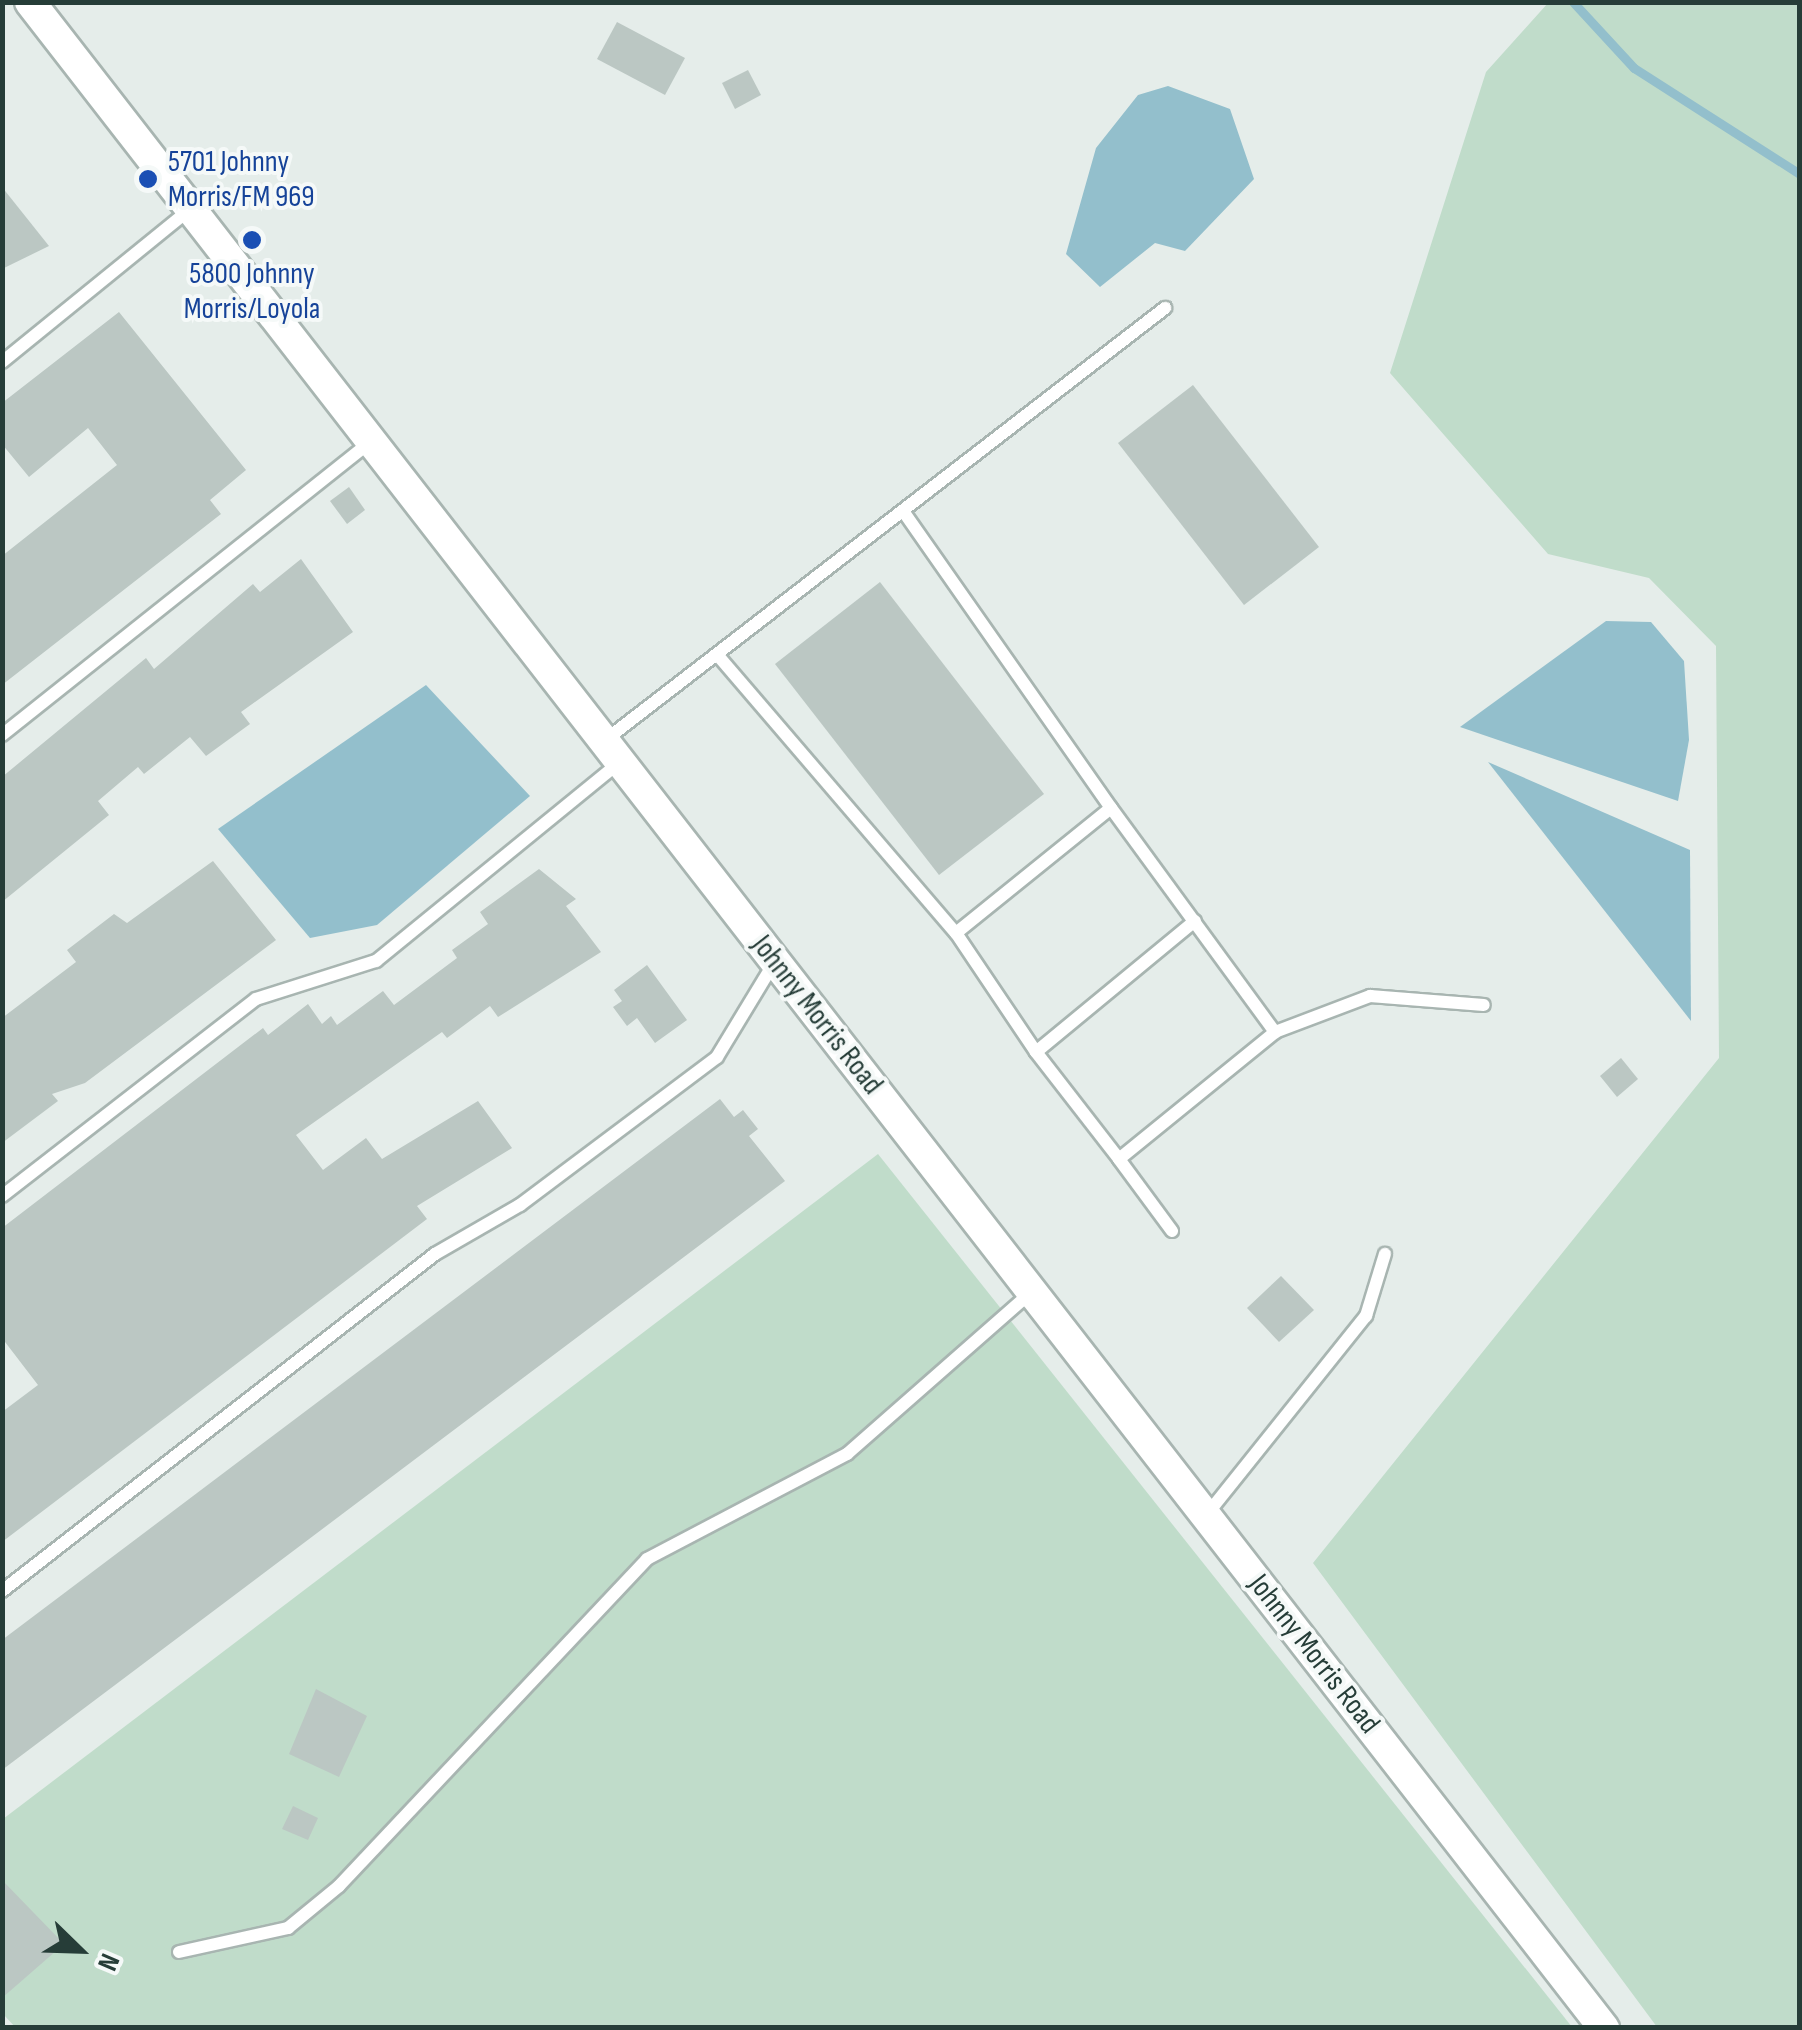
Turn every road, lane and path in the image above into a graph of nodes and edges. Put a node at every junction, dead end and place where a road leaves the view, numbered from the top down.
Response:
1 (30, 2) edge
2 (190, 209) junction
3 (1165, 308) dead end
4 (2, 362) edge
5 (371, 442) junction
6 (906, 514) junction
7 (720, 658) junction
8 (2, 735) edge
9 (612, 751) junction
10 (1111, 808) junction
11 (1194, 921) junction
12 (956, 933) junction
13 (775, 961) junction
14 (1484, 1005) dead end
15 (1275, 1032) junction
16 (1036, 1052) junction
17 (1119, 1159) junction
18 (2, 1196) edge
19 (1172, 1230) dead end
20 (1385, 1254) dead end
21 (1032, 1292) junction
22 (1206, 1515) junction
23 (2, 1591) edge
24 (180, 1952) dead end
25 (1604, 2028) edge

1 - 2 street, Johnny Morris Road
2 - 4 lane
2 - 5 street, Johnny Morris Road
3 - 6 lane
5 - 8 lane
5 - 9 street, Johnny Morris Road
6 - 7 lane
6 - 10 lane
7 - 9 lane
7 - 12 lane
9 - 13 street, Johnny Morris Road
9 - 18 lane
10 - 11 lane
10 - 12 lane
11 - 15 lane
11 - 16 lane
12 - 16 lane
13 - 21 street, Johnny Morris Road
13 - 23 lane
14 - 15 lane
15 - 17 lane
16 - 17 lane
17 - 19 lane
20 - 22 lane
21 - 22 street, Johnny Morris Road
21 - 24 lane
22 - 25 street, Johnny Morris Road

